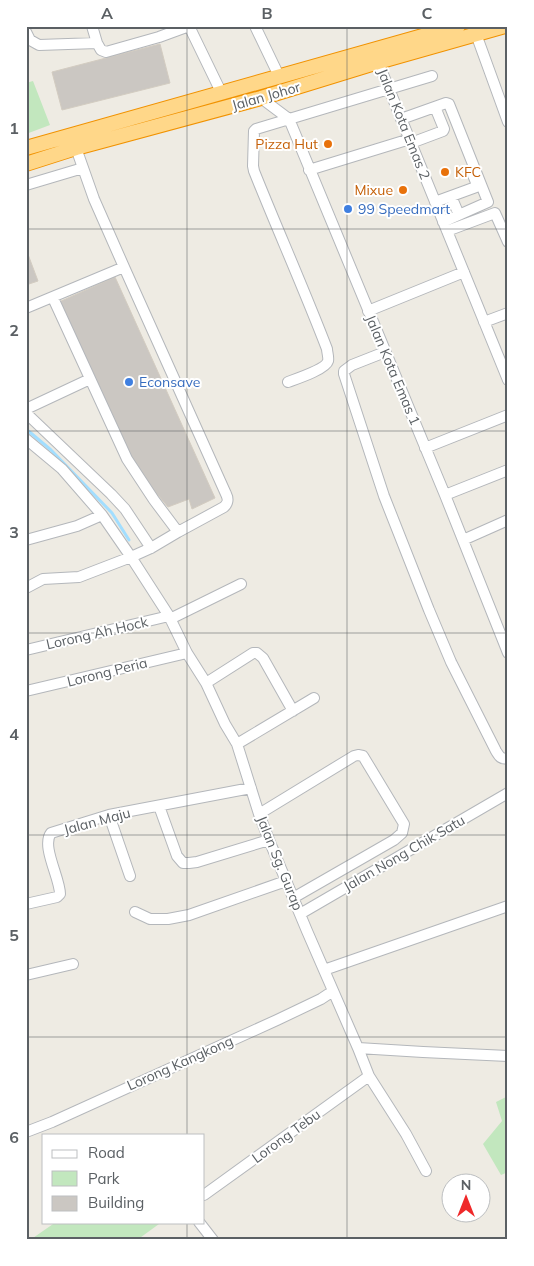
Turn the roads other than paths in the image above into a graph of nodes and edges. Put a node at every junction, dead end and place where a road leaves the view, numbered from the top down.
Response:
1 (92, 26) edge
2 (189, 26) edge
3 (255, 26) edge
4 (458, 26) edge
5 (505, 26) edge
6 (426, 30) edge
7 (26, 32) edge
8 (476, 34) junction
9 (97, 43) junction
10 (378, 62) junction
11 (278, 76) junction
12 (432, 76) dead end
13 (390, 90) junction
14 (221, 92) junction
15 (261, 98) junction
16 (435, 107) junction
17 (289, 119) junction
18 (402, 119) junction
19 (455, 121) junction
20 (508, 122) edge
21 (410, 141) junction
22 (26, 148) edge
23 (76, 148) junction
24 (26, 164) edge
25 (83, 168) junction
26 (310, 170) junction
27 (26, 186) edge
28 (451, 196) junction
29 (436, 202) junction
30 (459, 215) junction
31 (445, 226) junction
32 (508, 242) edge
33 (124, 268) junction
34 (464, 272) junction
35 (53, 298) junction
36 (26, 308) edge
37 (368, 310) junction
38 (508, 313) edge
39 (484, 322) junction
40 (385, 352) junction
41 (90, 379) junction
42 (508, 380) edge
43 (288, 382) dead end
44 (26, 409) edge
45 (26, 413) edge
46 (508, 415) edge
47 (26, 439) edge
48 (425, 448) junction
49 (508, 470) edge
50 (445, 495) junction
51 (102, 515) junction
52 (508, 520) edge
53 (178, 532) junction
54 (26, 540) edge
55 (463, 540) junction
56 (151, 548) junction
57 (131, 557) junction
58 (241, 584) dead end
59 (26, 588) edge
60 (169, 618) junction
61 (26, 650) edge
62 (187, 652) junction
63 (508, 653) edge
64 (206, 683) junction
65 (26, 692) edge
66 (314, 698) dead end
67 (293, 711) junction
68 (237, 744) junction
69 (508, 758) edge
70 (251, 788) junction
71 (508, 793) edge
72 (159, 806) junction
73 (259, 814) junction
74 (110, 815) junction
75 (269, 840) junction
76 (130, 876) dead end
77 (286, 881) junction
78 (293, 898) junction
79 (26, 904) edge
80 (508, 906) edge
81 (135, 912) dead end
82 (300, 914) junction
83 (73, 964) dead end
84 (324, 970) junction
85 (26, 975) edge
86 (333, 991) junction
87 (358, 1048) junction
88 (508, 1056) edge
89 (368, 1076) junction
90 (26, 1132) edge
91 (426, 1171) dead end
92 (205, 1194) edge
93 (201, 1224) edge
94 (214, 1240) edge

1 - 9 street
2 - 9 street
2 - 14 street
3 - 11 street
4 - 6 highway, Jalan Johor
5 - 8 highway, Jalan Johor
6 - 11 highway, Jalan Johor
7 - 9 street
8 - 10 highway, Jalan Johor
8 - 20 street
10 - 13 street, Jalan Kota Emas 2
10 - 15 highway, Jalan Johor
11 - 14 highway, Jalan Johor
12 - 13 street
13 - 17 street
13 - 18 street, Jalan Kota Emas 2
14 - 22 highway, Jalan Johor
15 - 17 street
15 - 23 highway, Jalan Johor
16 - 18 street
16 - 19 street
16 - 21 street
17 - 26 street, Jalan Kota Emas 1
17 - 43 street
18 - 21 street, Jalan Kota Emas 2
19 - 28 street
19 - 30 street
21 - 26 street
21 - 29 street, Jalan Kota Emas 2
23 - 24 highway, Jalan Johor
23 - 25 street
25 - 27 street
25 - 33 street
26 - 37 street, Jalan Kota Emas 1
28 - 29 street
28 - 30 street
29 - 31 street, Jalan Kota Emas 2
30 - 31 street
31 - 32 street
31 - 34 street, Jalan Kota Emas 2
33 - 35 street
33 - 53 street
34 - 37 street
34 - 39 street, Jalan Kota Emas 2
35 - 36 street
35 - 41 street
37 - 40 street, Jalan Kota Emas 1
38 - 39 street
39 - 42 street, Jalan Kota Emas 2
40 - 48 street, Jalan Kota Emas 1
40 - 69 street
41 - 44 street
41 - 53 street
45 - 56 street
46 - 48 street
47 - 51 street, Jalan Sg. Gurap
48 - 50 street, Jalan Kota Emas 1
49 - 50 street
50 - 55 street, Jalan Kota Emas 1
51 - 54 street
51 - 57 street, Jalan Sg. Gurap
52 - 55 street
53 - 56 street
55 - 63 street, Jalan Kota Emas 1
56 - 57 street
57 - 59 street
57 - 60 street, Jalan Sg. Gurap
58 - 60 street, Lorong Ah Hock
60 - 61 street, Lorong Ah Hock
60 - 62 street, Jalan Sg. Gurap
62 - 64 street, Jalan Sg. Gurap
62 - 65 street, Lorong Peria
64 - 67 street
64 - 68 street, Jalan Sg. Gurap
66 - 67 street
67 - 68 street
68 - 70 street, Jalan Sg. Gurap
70 - 72 street, Jalan Maju
70 - 73 street, Jalan Sg. Gurap
71 - 82 street, Jalan Nong Chik Satu
72 - 74 street, Jalan Maju
72 - 75 street
73 - 75 street, Jalan Sg. Gurap
73 - 78 street
74 - 76 street
74 - 79 street, Jalan Maju
75 - 77 street, Jalan Sg. Gurap
77 - 78 street, Jalan Sg. Gurap
77 - 81 street
78 - 82 street, Jalan Sg. Gurap
80 - 84 street
82 - 84 street, Jalan Sg. Gurap
83 - 85 street
84 - 86 street, Jalan Sg. Gurap
86 - 87 street, Jalan Sg. Gurap
86 - 90 street, Lorong Kangkong
87 - 88 street
87 - 89 street, Jalan Sg. Gurap
89 - 91 street, Jalan Sg. Gurap
89 - 92 street, Lorong Tebu
93 - 94 street

